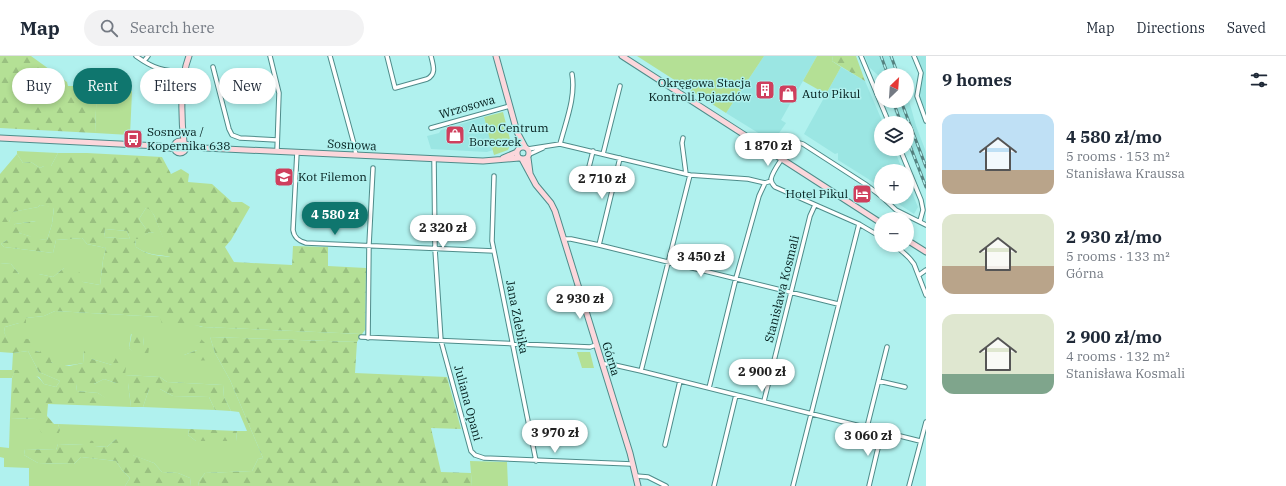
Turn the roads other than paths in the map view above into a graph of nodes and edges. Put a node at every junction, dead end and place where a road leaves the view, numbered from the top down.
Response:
1 (136, 56) edge
2 (148, 56) edge
3 (189, 56) edge
4 (270, 56) edge
5 (330, 56) edge
6 (387, 56) edge
7 (431, 56) edge
8 (496, 56) edge
9 (622, 56) edge
10 (861, 56) edge
11 (914, 56) edge
12 (144, 62) junction
13 (213, 67) dead end
14 (157, 68) edge
15 (185, 68) edge
16 (572, 74) dead end
17 (620, 86) dead end
18 (183, 104) edge
19 (510, 106) junction
20 (886, 116) edge
21 (182, 122) junction
22 (926, 122) edge
23 (430, 128) dead end
24 (0, 138) edge
25 (683, 138) dead end
26 (277, 140) junction
27 (185, 143) junction
28 (560, 144) junction
29 (176, 145) junction
30 (204, 148) junction
31 (185, 150) junction
32 (593, 151) junction
33 (277, 152) junction
34 (298, 152) junction
35 (523, 153) junction
36 (603, 154) junction
37 (356, 156) junction
38 (903, 156) edge
39 (620, 158) junction
40 (434, 159) junction
41 (782, 159) junction
42 (373, 168) dead end
43 (688, 175) junction
44 (494, 176) dead end
45 (771, 181) junction
46 (585, 183) dead end
47 (765, 183) junction
48 (874, 191) edge
49 (889, 204) edge
50 (815, 205) junction
51 (874, 218) edge
52 (920, 221) junction
53 (859, 224) junction
54 (926, 225) edge
55 (874, 233) edge
56 (564, 239) junction
57 (369, 245) junction
58 (599, 245) junction
59 (914, 245) edge
60 (435, 249) junction
61 (494, 251) junction
62 (924, 251) edge
63 (903, 252) edge
64 (668, 262) junction
65 (926, 270) edge
66 (919, 275) junction
67 (736, 278) junction
68 (791, 292) junction
69 (926, 295) edge
70 (838, 304) junction
71 (361, 337) dead end
72 (368, 338) junction
73 (441, 341) junction
74 (512, 343) junction
75 (596, 345) junction
76 (887, 347) dead end
77 (602, 364) junction
78 (641, 371) junction
79 (680, 381) junction
80 (879, 381) junction
81 (904, 387) dead end
82 (709, 388) junction
83 (736, 395) junction
84 (764, 401) junction
85 (811, 413) junction
86 (926, 422) edge
87 (867, 427) junction
88 (882, 431) junction
89 (920, 441) junction
90 (665, 445) dead end
91 (536, 461) junction
92 (632, 464) junction
93 (636, 476) junction
94 (638, 486) edge
95 (666, 486) edge
96 (714, 486) edge
97 (793, 486) edge
98 (869, 486) edge
99 (909, 486) edge

1 - 12 street
2 - 12 street
3 - 15 street
4 - 26 street
5 - 37 street
6 - 7 street
8 - 19 street, Górna
9 - 41 street
10 - 20 street
11 - 22 street
12 - 14 street
13 - 26 street
16 - 28 street
17 - 36 street
18 - 21 street
19 - 23 street, Wrzosowa
19 - 35 street, Górna
21 - 27 street
21 - 29 street
24 - 29 street
25 - 43 street
26 - 33 street
27 - 29 street
27 - 30 street, Sosnowa
27 - 31 street
28 - 32 street
28 - 35 street
29 - 31 street
30 - 31 street, Sosnowa
30 - 33 street, Sosnowa
32 - 36 street
32 - 46 street
33 - 34 street, Sosnowa
34 - 37 street, Sosnowa
34 - 57 street
35 - 40 street, Sosnowa
35 - 56 street, Górna
36 - 39 street
37 - 40 street, Sosnowa
38 - 52 street
39 - 43 street
39 - 58 street
40 - 60 street, Juliana Opani
41 - 45 street
41 - 48 street
41 - 51 street
42 - 57 street
43 - 47 street
43 - 64 street
44 - 61 street, Jana Zdebika
45 - 47 street
45 - 50 street
47 - 67 street
49 - 52 street
50 - 53 street
50 - 68 street, Stanisława Kosmali
52 - 54 street
53 - 55 street
53 - 70 street
56 - 58 street
56 - 75 street, Górna
57 - 60 street
57 - 72 street
58 - 64 street
59 - 62 street
60 - 61 street
60 - 73 street, Juliana Opani
61 - 74 street, Jana Zdebika
63 - 66 street
64 - 67 street
64 - 78 street
65 - 66 street
66 - 69 street
67 - 68 street
67 - 82 street
68 - 70 street
68 - 84 street, Stanisława Kosmali
70 - 85 street
71 - 72 street
72 - 73 street
73 - 74 street
73 - 91 street, Juliana Opani
74 - 75 street
74 - 91 street, Jana Zdebika
75 - 77 street, Górna
76 - 80 street
77 - 78 street
77 - 92 street, Górna
78 - 79 street
79 - 82 street
79 - 90 street
80 - 81 street
80 - 87 street
82 - 83 street
83 - 84 street
83 - 96 street
84 - 85 street
85 - 87 street
85 - 97 street
86 - 89 street
87 - 88 street
88 - 89 street
88 - 98 street
89 - 99 street
91 - 92 street, Juliana Opani
92 - 93 street, Górna
93 - 94 street, Górna
93 - 95 street

